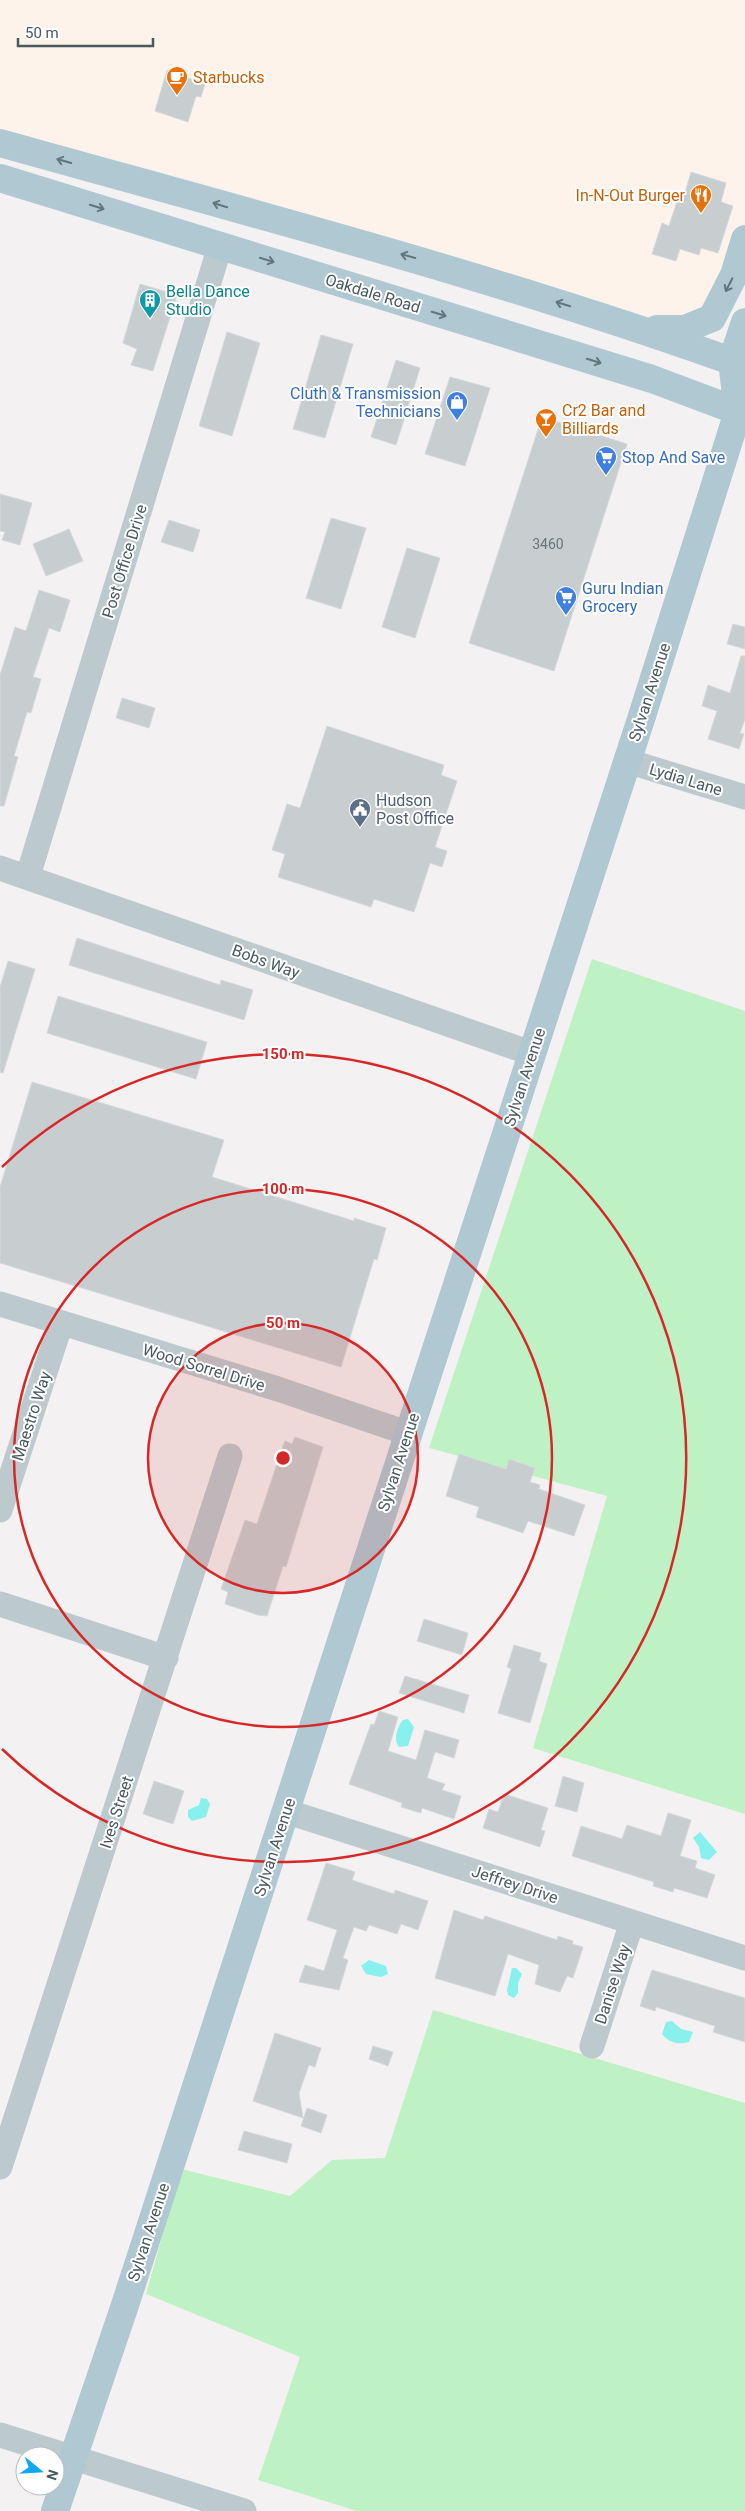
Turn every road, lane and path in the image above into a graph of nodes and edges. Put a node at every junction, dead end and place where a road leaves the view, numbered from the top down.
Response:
1 (0, 143) edge
2 (0, 178) edge
3 (745, 240) edge
4 (220, 246) junction
5 (745, 322) edge
6 (643, 329) junction
7 (738, 363) edge
8 (743, 409) edge
9 (627, 761) junction
10 (745, 797) edge
11 (0, 868) edge
12 (28, 876) junction
13 (531, 1053) junction
14 (0, 1304) edge
15 (61, 1323) junction
16 (407, 1433) junction
17 (230, 1456) dead end
18 (0, 1510) edge
19 (0, 1604) edge
20 (166, 1658) junction
21 (285, 1811) junction
22 (632, 1922) junction
23 (745, 1958) edge
24 (592, 2046) dead end
25 (0, 2167) edge
26 (0, 2435) edge
27 (72, 2457) junction
28 (54, 2511) edge
29 (244, 2511) edge

6 -> 1 main road
2 -> 4 main road, Oakdale Road
3 -> 6 main road
4 -> 8 main road, Oakdale Road
4 - 12 street, Post Office Drive
5 - 7 main road, Sylvan Avenue
6 - 7 main road
7 - 8 main road, Sylvan Avenue
8 - 9 main road, Sylvan Avenue
9 - 10 street, Lydia Lane
9 - 13 main road, Sylvan Avenue
11 - 12 street, Bobs Way
12 - 13 street, Bobs Way
13 - 16 main road, Sylvan Avenue
14 - 15 street, Wood Sorrel Drive
15 - 16 street, Wood Sorrel Drive
15 - 18 street, Maestro Way
16 - 21 main road, Sylvan Avenue
17 - 20 street, Ives Street
19 - 20 street
20 - 25 street, Ives Street
21 - 22 street, Jeffrey Drive
21 - 27 main road, Sylvan Avenue
22 - 23 street, Jeffrey Drive
22 - 24 street, Danise Way
26 - 27 street
27 - 28 main road, Sylvan Avenue
27 - 29 street

